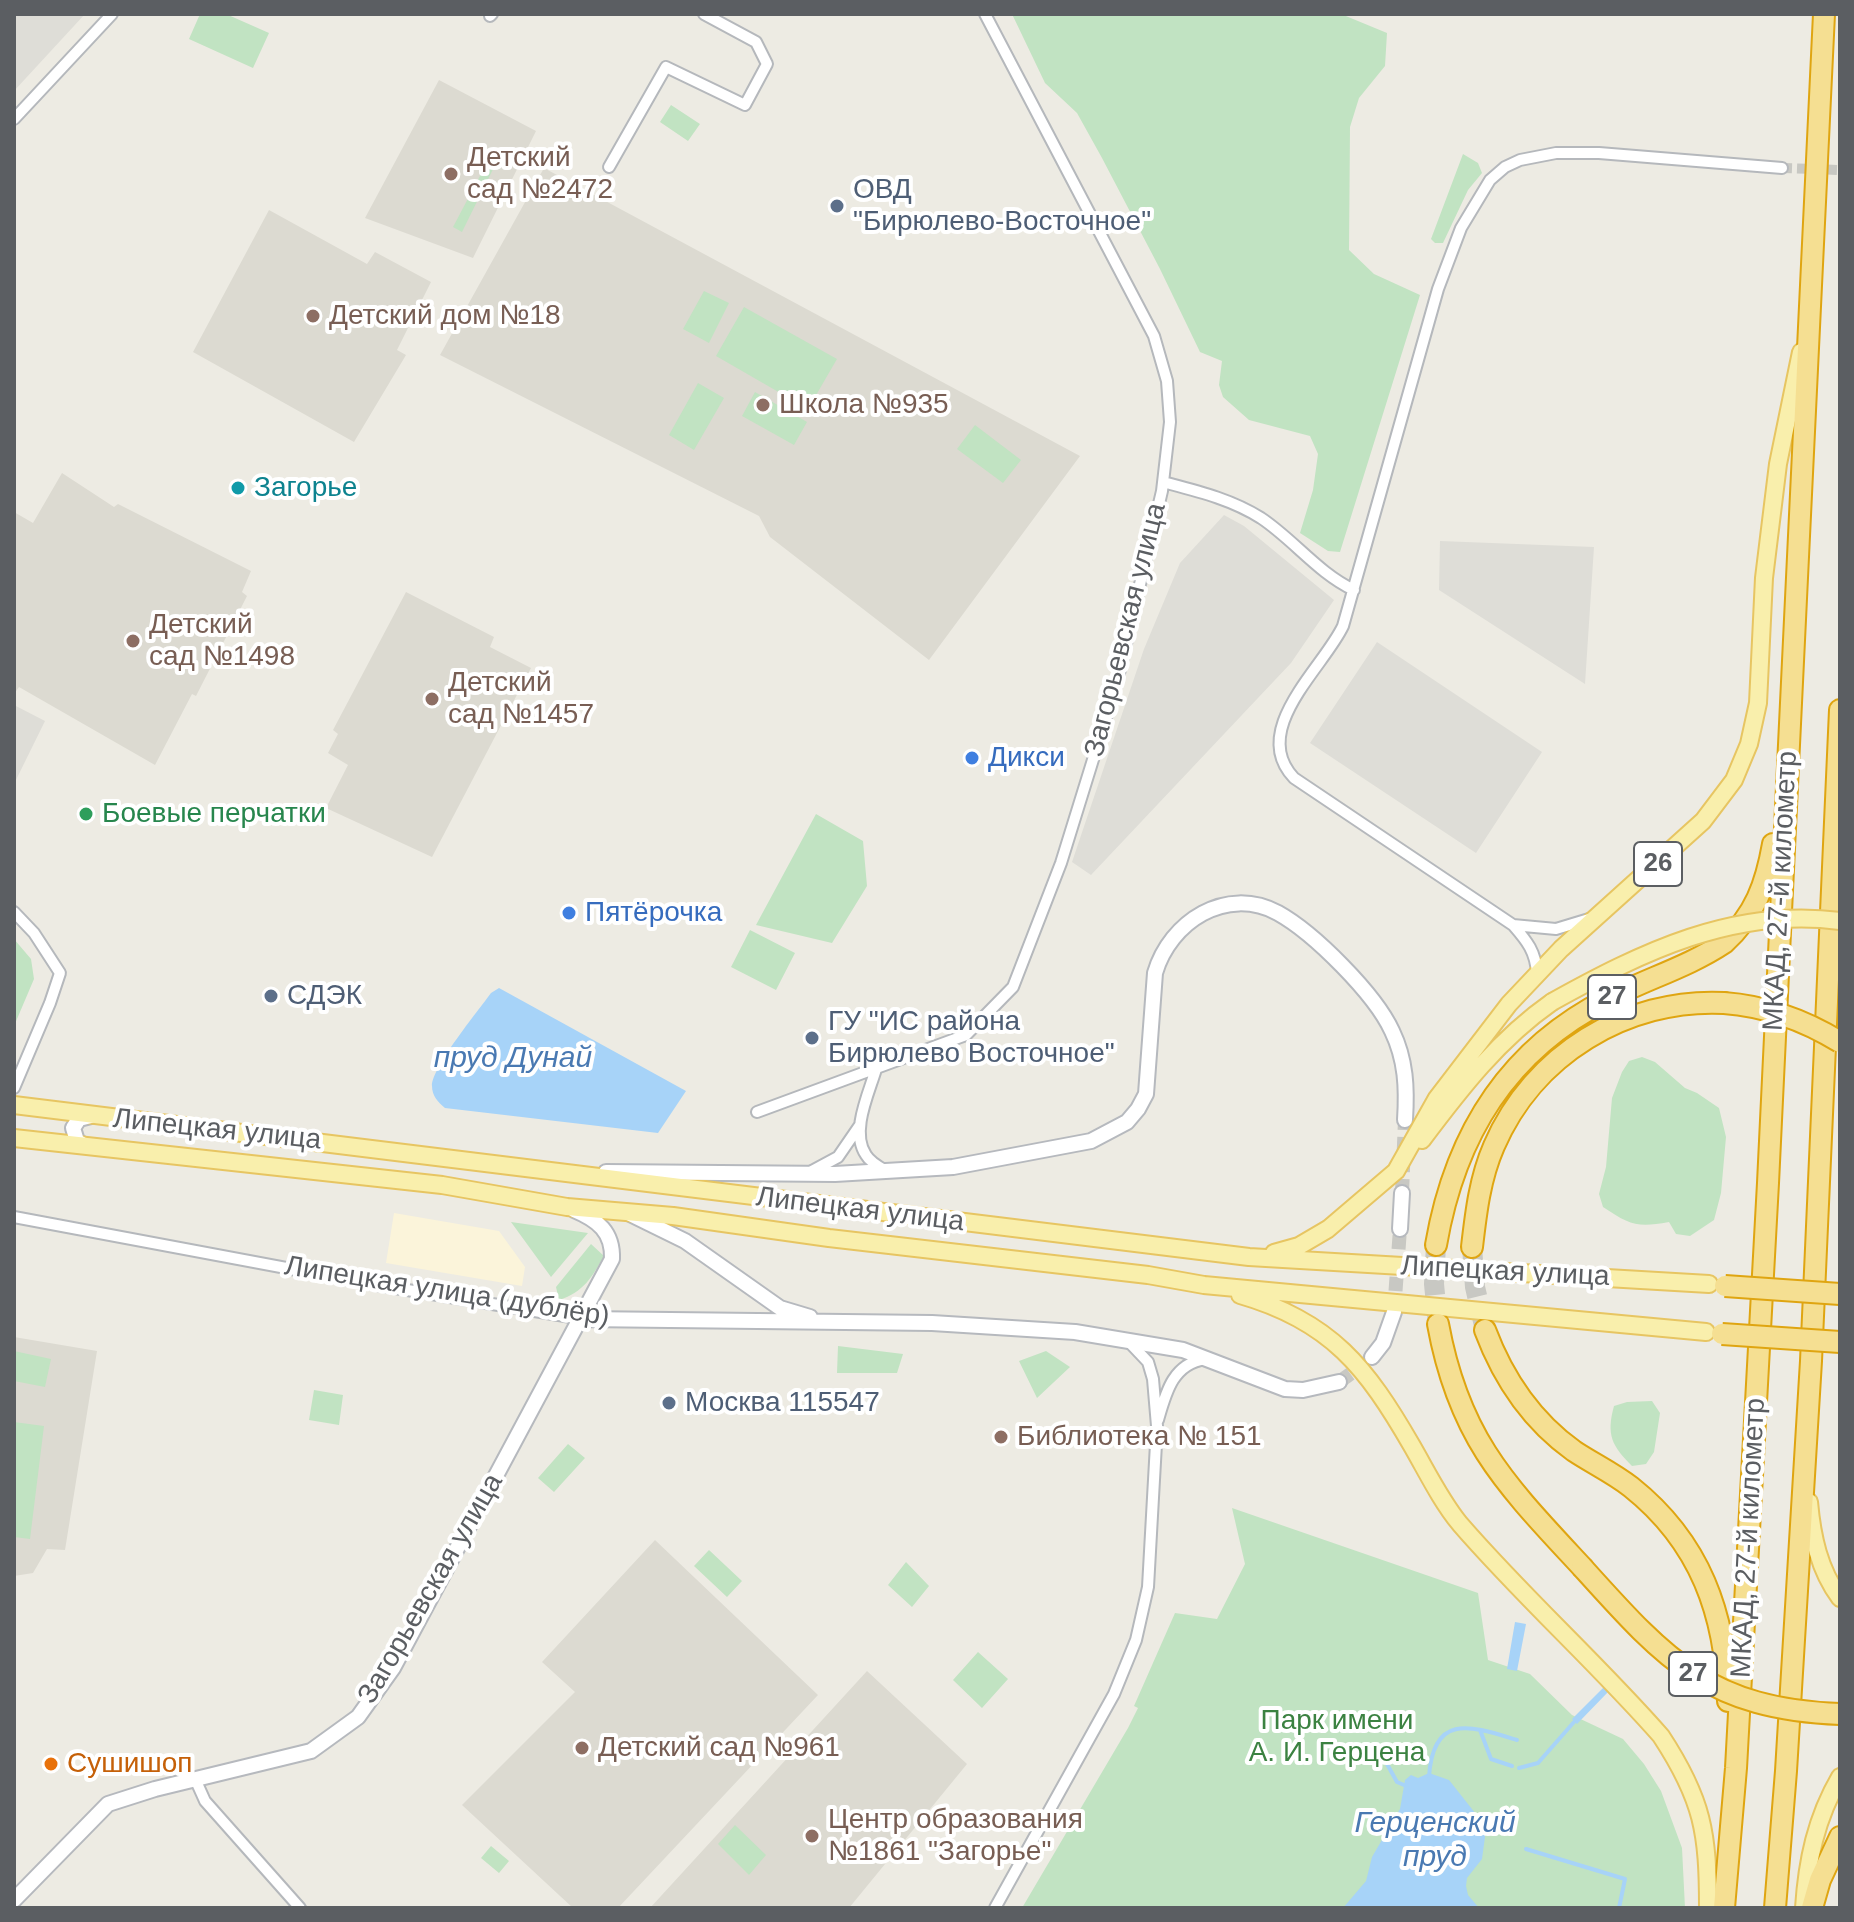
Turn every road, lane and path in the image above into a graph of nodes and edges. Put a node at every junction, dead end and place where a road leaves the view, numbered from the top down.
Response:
1 (112, 14) edge
2 (704, 14) edge
3 (985, 14) edge
4 (1824, 14) edge
5 (14, 119) edge
6 (609, 167) dead end
7 (1782, 168) tunnel mouth
8 (1808, 320) junction
9 (1163, 482) junction
10 (1354, 590) junction
11 (1840, 710) edge
12 (1787, 765) junction
13 (14, 912) edge
14 (1596, 916) junction
15 (1840, 921) edge
16 (1513, 925) junction
17 (1537, 974) junction
18 (1840, 1042) edge
19 (876, 1069) junction
20 (14, 1088) edge
21 (14, 1105) edge
22 (757, 1112) dead end
23 (91, 1116) junction
24 (1405, 1120) tunnel mouth
25 (861, 1124) junction
26 (14, 1138) edge
27 (87, 1146) junction
28 (1396, 1171) junction
29 (557, 1172) junction
30 (888, 1172) junction
31 (803, 1174) junction
32 (1402, 1193) tunnel mouth
33 (567, 1207) junction
34 (624, 1212) junction
35 (14, 1217) edge
36 (1400, 1229) tunnel mouth
37 (1436, 1245) tunnel mouth
38 (1472, 1247) tunnel mouth
39 (1249, 1257) junction
40 (1204, 1285) junction
41 (1717, 1285) joint
42 (1840, 1294) edge
43 (1394, 1312) tunnel mouth
44 (583, 1319) junction
45 (846, 1321) junction
46 (1438, 1324) tunnel mouth
47 (1485, 1330) tunnel mouth
48 (1714, 1333) joint
49 (1123, 1338) junction
50 (1840, 1342) edge
51 (1372, 1357) tunnel mouth
52 (1208, 1358) junction
53 (1339, 1382) tunnel mouth
54 (1157, 1426) junction
55 (1806, 1451) junction
56 (1840, 1598) edge
57 (1840, 1714) edge
58 (1840, 1777) edge
59 (196, 1781) junction
60 (1731, 1837) junction
61 (1840, 1837) edge
62 (14, 1900) edge
63 (300, 1908) edge
64 (995, 1908) edge
65 (1708, 1908) edge
66 (1724, 1908) edge
67 (1775, 1908) edge
68 (1804, 1908) edge
69 (1812, 1908) edge

1 - 5 street
2 - 6 street
3 - 9 street, Загорьевская улица
4 - 8 highway, МКАД, 27-й километр
7 - 10 street
8 - 12 highway, МКАД, 27-й километр
8 - 14 main road, 26
9 - 10 street
9 - 19 street, Загорьевская улица
10 - 16 street
11 - 55 highway, МКАД, 27-й километр
12 - 37 highway, 27
12 - 60 highway, МКАД, 27-й километр
13 - 20 street
14 - 16 street
14 - 17 main road, 26
15 - 28 main road, bridge
16 - 17 street
17 - 28 main road, 26
18 - 38 highway, bridge
19 - 22 street, Загорьевская улица
19 - 25 street
21 - 23 main road, Липецкая улица
23 - 27 street
23 - 29 main road, Липецкая улица
24 - 30 street
25 - 30 street
25 - 31 street
26 - 27 main road, Липецкая улица
27 - 33 main road, Липецкая улица
28 - 39 main road, 26
29 - 31 street
29 - 39 main road, Липецкая улица
30 - 31 street
32 - 36 street
33 - 34 main road, Липецкая улица
33 - 44 street, Загорьевская улица
34 - 40 main road, Липецкая улица
34 - 45 street
35 - 44 street, Липецкая улица (дублёр)
39 - 41 main road, Липецкая улица
40 - 48 main road, Липецкая улица
40 - 65 main road
41 - 42 highway, bridge
43 - 51 street
44 - 45 street, Липецкая улица (дублёр)
44 - 59 street, Загорьевская улица
45 - 49 street, Липецкая улица (дублёр)
46 - 57 highway, 27, bridge
47 - 60 highway
48 - 50 highway, bridge
49 - 52 street, Липецкая улица (дублёр)
49 - 54 street
52 - 53 street, Липецкая улица (дублёр)
52 - 54 street
54 - 64 street
55 - 56 main road
55 - 67 highway, МКАД, 27-й километр
58 - 68 main road
59 - 62 street, Загорьевская улица
59 - 63 street
60 - 66 highway
61 - 69 highway

